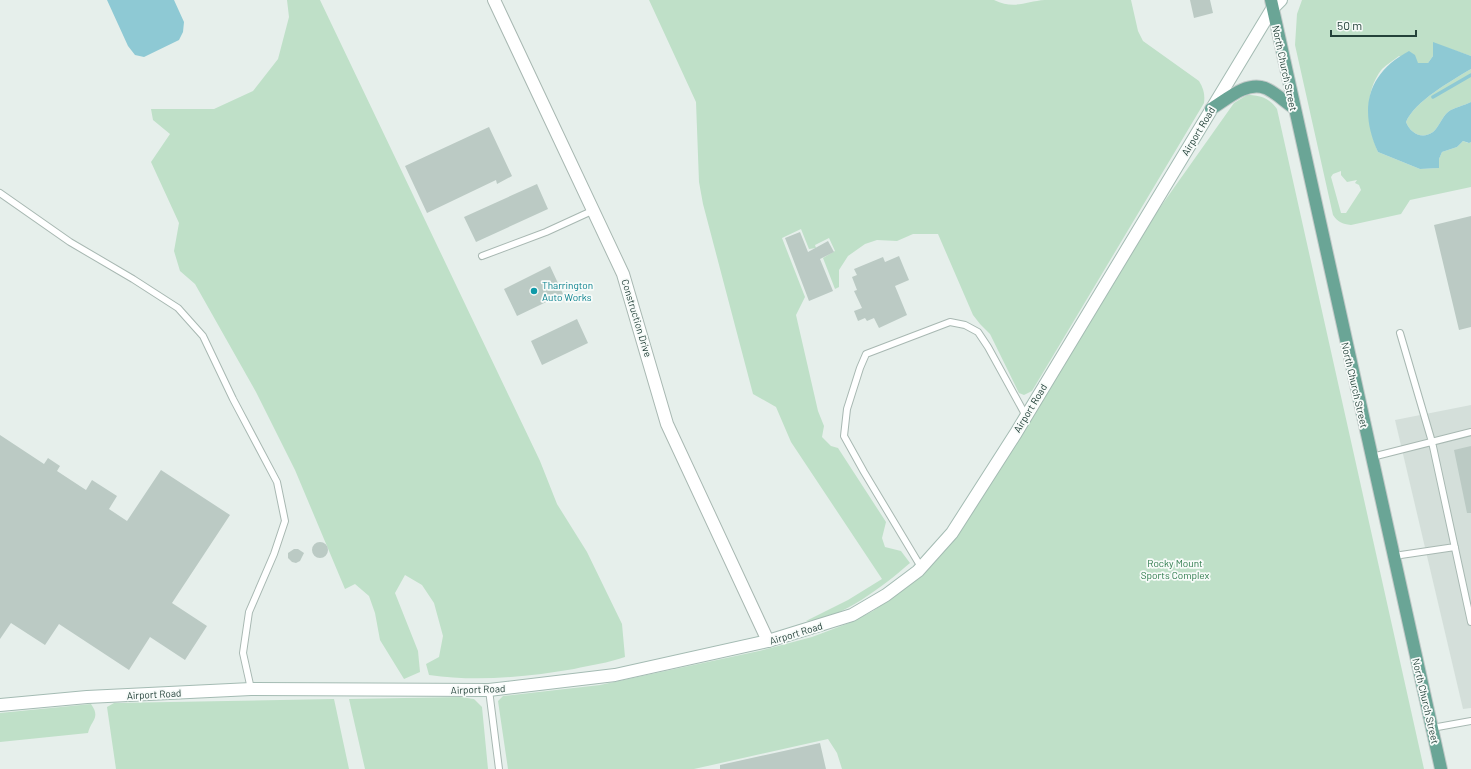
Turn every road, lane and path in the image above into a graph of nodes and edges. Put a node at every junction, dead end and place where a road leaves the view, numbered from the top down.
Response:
1 (494, 0) edge
2 (1280, 0) edge
3 (1271, 5) edge
4 (1294, 108) junction
5 (1211, 109) junction
6 (0, 193) edge
7 (594, 210) junction
8 (482, 256) dead end
9 (1400, 333) dead end
10 (1026, 416) junction
11 (1471, 432) edge
12 (1432, 442) junction
13 (1372, 457) junction
14 (1455, 547) junction
15 (1394, 556) junction
16 (921, 567) junction
17 (1471, 622) edge
18 (768, 641) junction
19 (251, 689) junction
20 (489, 690) junction
21 (0, 706) edge
22 (1471, 721) edge
23 (1432, 728) junction
24 (499, 769) edge
25 (1441, 769) edge

1 - 7 main road, Construction Drive
2 - 3 main road, Airport Road
3 - 4 main road, North Church Street
3 - 5 main road, Airport Road
4 - 5 main road
4 - 13 main road, North Church Street
5 - 10 main road, Airport Road
6 - 19 lane
7 - 8 lane
7 - 18 main road, Construction Drive
9 - 12 lane
10 - 16 main road, Airport Road
10 - 16 lane
11 - 12 lane
12 - 13 lane
12 - 14 lane
13 - 15 main road, North Church Street
14 - 15 lane
14 - 17 lane
15 - 23 main road, North Church Street
16 - 18 main road, Airport Road
18 - 20 main road, Airport Road
19 - 20 main road, Airport Road
19 - 21 main road, Airport Road
20 - 24 lane
22 - 23 lane
23 - 25 main road, North Church Street

